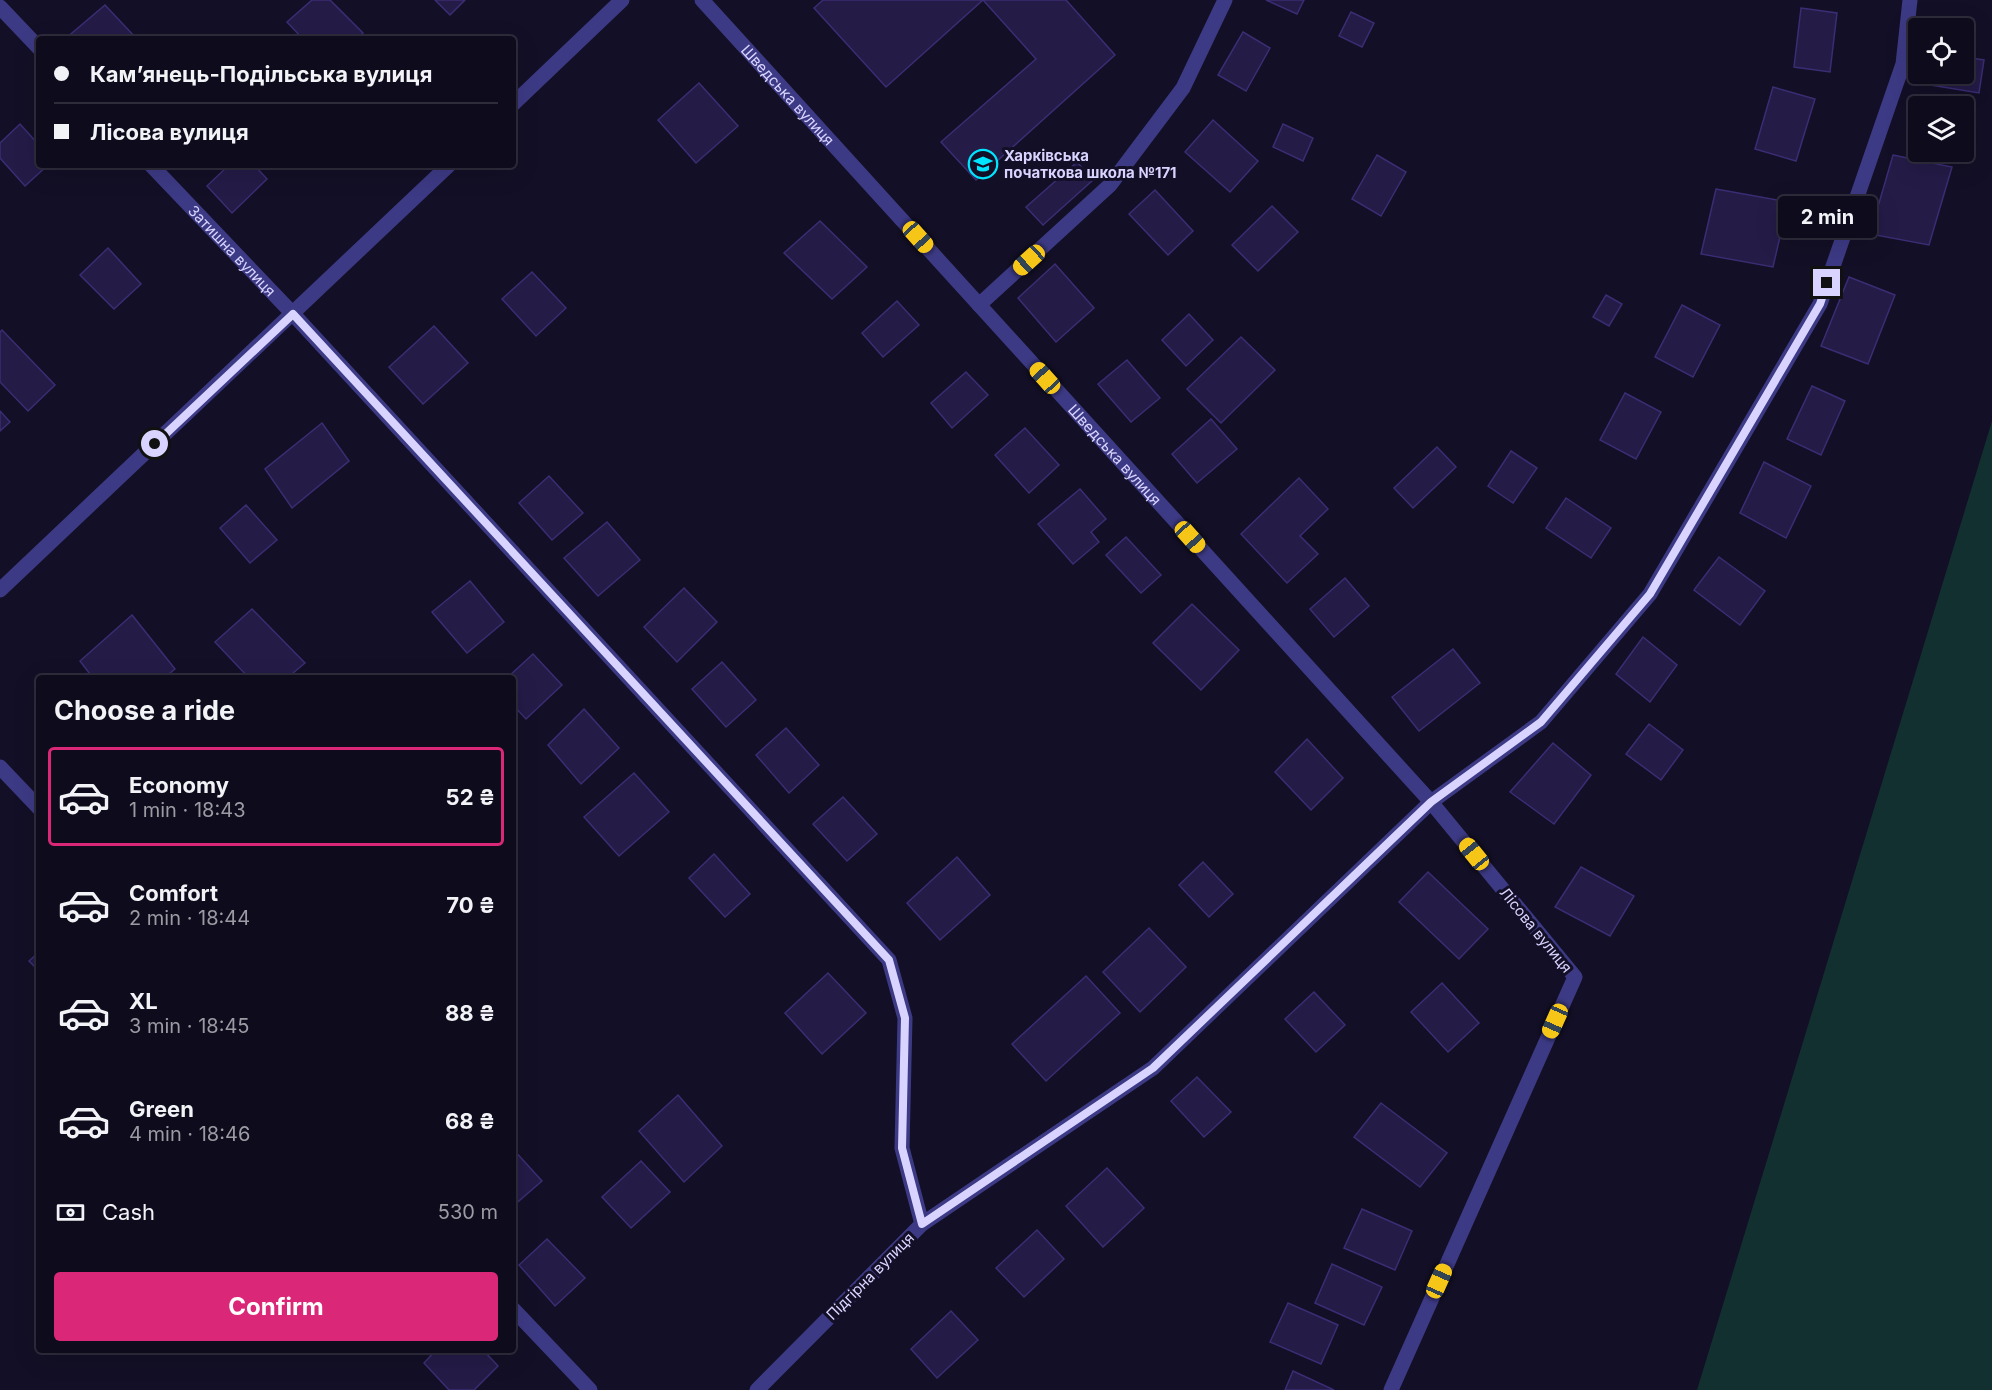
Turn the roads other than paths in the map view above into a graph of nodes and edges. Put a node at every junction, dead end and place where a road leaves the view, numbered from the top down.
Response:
1 (622, 0) edge
2 (702, 0) edge
3 (1225, 0) edge
4 (1910, 0) edge
5 (0, 7) edge
6 (36, 45) edge
7 (516, 101) edge
8 (154, 168) edge
9 (446, 168) edge
10 (979, 305) junction
11 (293, 314) junction
12 (0, 590) edge
13 (0, 767) edge
14 (1431, 802) junction
15 (36, 805) edge
16 (922, 1224) junction
17 (516, 1312) edge
18 (590, 1390) edge
19 (757, 1390) edge
20 (1391, 1390) edge

1 - 7 street
2 - 10 street, Шведська вулиця
3 - 10 street
4 - 14 street
5 - 6 street
8 - 11 street, Затишна вулиця
9 - 11 street
10 - 14 street, Шведська вулиця
11 - 12 street
11 - 16 street, Затишна вулиця
13 - 15 street
14 - 16 street, Підгірна вулиця
14 - 20 street, Лісова вулиця
16 - 19 street, Підгірна вулиця
17 - 18 street

